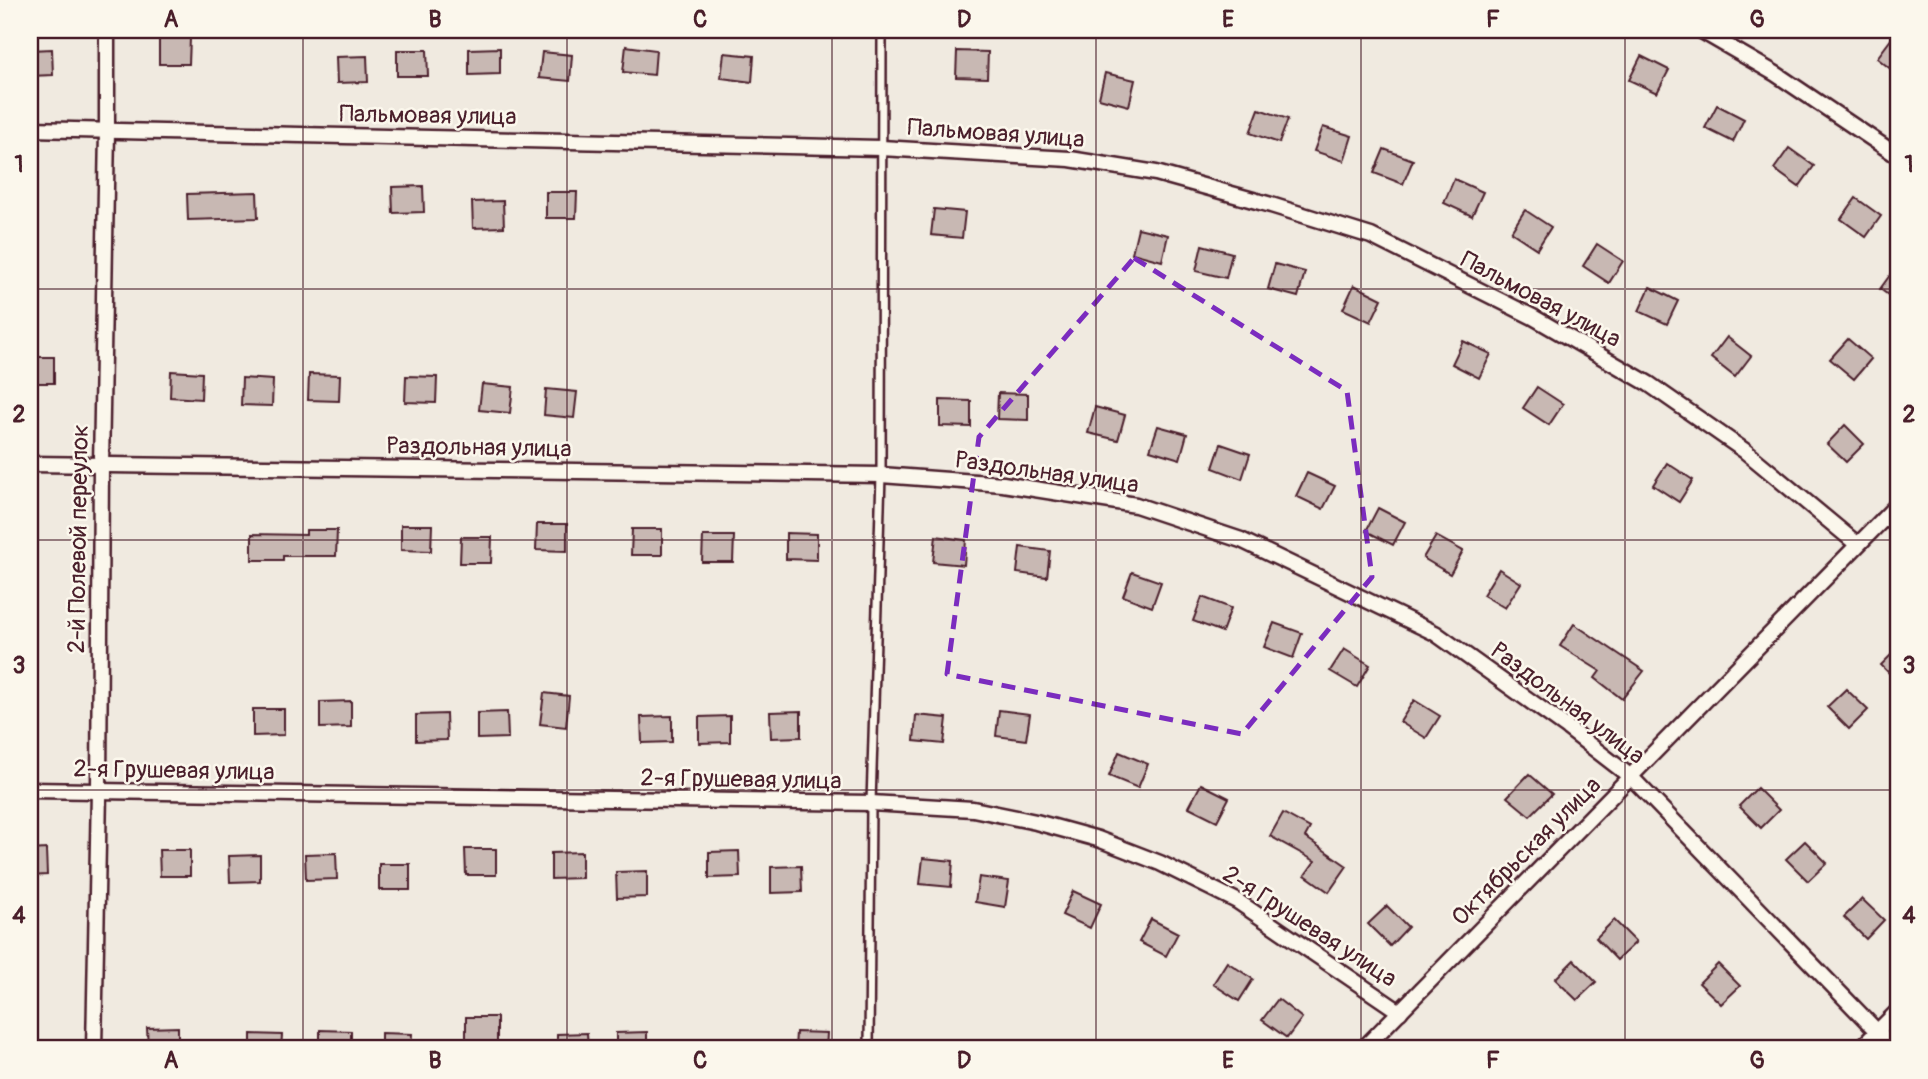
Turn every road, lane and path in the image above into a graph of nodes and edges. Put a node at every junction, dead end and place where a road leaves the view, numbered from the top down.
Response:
1 (107, 30) edge
2 (882, 30) edge
3 (1700, 30) edge
4 (30, 129) edge
5 (107, 131) junction
6 (881, 148) junction
7 (1898, 156) edge
8 (30, 464) edge
9 (101, 466) junction
10 (881, 475) junction
11 (1898, 504) edge
12 (1857, 544) junction
13 (1631, 777) junction
14 (30, 790) edge
15 (99, 791) junction
16 (871, 803) junction
17 (1898, 1011) edge
18 (1400, 1012) junction
19 (1878, 1032) junction
20 (94, 1049) edge
21 (869, 1049) edge
22 (1363, 1049) edge
23 (1860, 1049) edge
24 (1894, 1049) edge

1 - 5 street, 2-й Полевой переулок
2 - 6 lane
3 - 7 street
4 - 5 street, Пальмовая улица
5 - 6 street, Пальмовая улица
5 - 9 street, 2-й Полевой переулок
6 - 10 lane
6 - 12 street, Пальмовая улица
8 - 9 street, Раздольная улица
9 - 10 street, Раздольная улица
9 - 15 street, 2-й Полевой переулок
10 - 13 street, Раздольная улица
10 - 16 lane
11 - 12 street, Октябрьская улица
12 - 13 street, Октябрьская улица
13 - 18 street, Октябрьская улица
13 - 19 street, Раздольная улица
14 - 15 street, 2-я Грушевая улица
15 - 16 street, 2-я Грушевая улица
15 - 20 street, 2-й Полевой переулок
16 - 18 street, 2-я Грушевая улица
16 - 21 lane
17 - 19 street
18 - 22 street, Октябрьская улица
19 - 23 street
19 - 24 street, Раздольная улица

